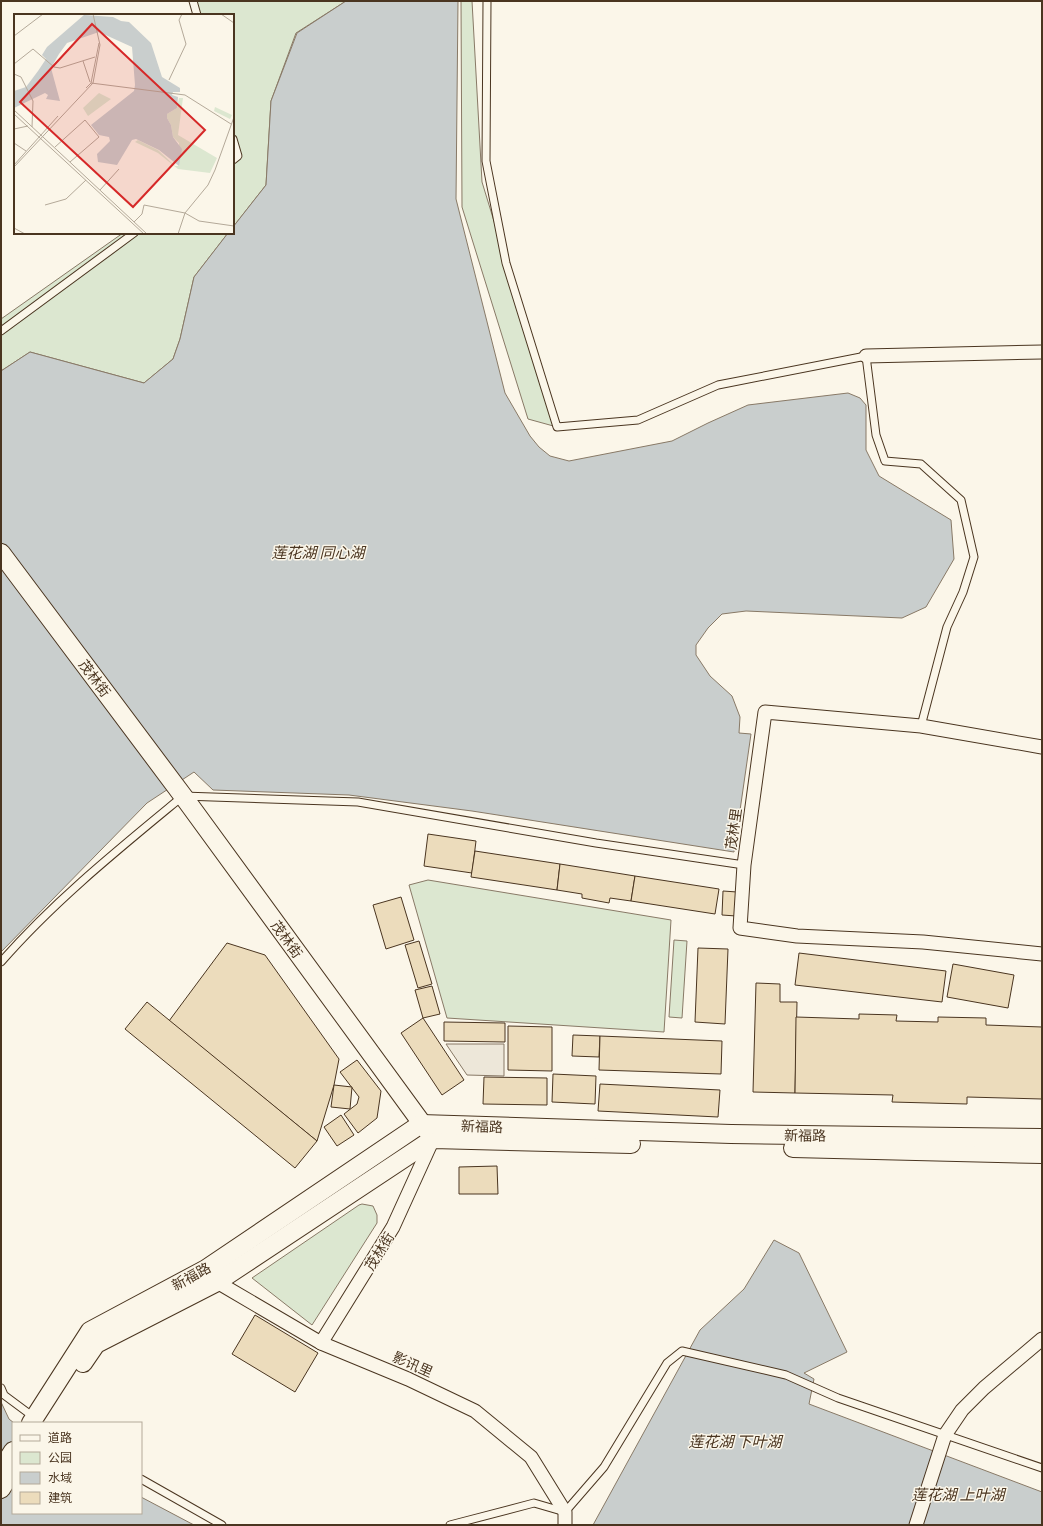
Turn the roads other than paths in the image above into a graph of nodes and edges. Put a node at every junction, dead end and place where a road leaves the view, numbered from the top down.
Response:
1 (194, 1) edge
2 (487, 1) edge
3 (198, 14) edge
4 (234, 142) edge
5 (234, 159) edge
6 (133, 234) edge
7 (1, 331) edge
8 (1042, 352) edge
9 (866, 356) junction
10 (1, 553) edge
11 (921, 726) junction
12 (1042, 747) edge
13 (183, 796) junction
14 (744, 865) junction
15 (1042, 954) edge
16 (1, 962) edge
17 (421, 1124) junction
18 (1042, 1138) edge
19 (433, 1139) junction
20 (1042, 1154) edge
21 (217, 1282) junction
22 (1042, 1338) edge
23 (321, 1343) junction
24 (1, 1388) edge
25 (37, 1422) edge
26 (945, 1435) junction
27 (12, 1453) edge
28 (1042, 1468) edge
29 (1, 1470) edge
30 (12, 1472) edge
31 (142, 1480) edge
32 (1, 1490) edge
33 (565, 1519) edge
34 (222, 1525) edge
35 (450, 1525) edge
36 (916, 1525) edge

1 - 3 lane
2 - 9 lane
4 - 5 lane
6 - 7 lane
8 - 9 street
9 - 11 lane
10 - 13 street, 茂林街
11 - 12 street, 茂林里
11 - 14 street, 茂林里
13 - 14 lane
13 - 16 lane
13 - 17 street, 茂林街
14 - 15 street, 茂林里
17 - 18 street, 新福路
17 - 19 street, 茂林街
17 - 25 street, 新福路
19 - 20 street, 新福路
19 - 21 street, 新福路
19 - 23 street, 茂林街
21 - 23 street, 影讯里
21 - 25 street, 新福路
22 - 26 street
23 - 33 street, 影讯里
24 - 25 lane
26 - 28 lane
26 - 33 lane
26 - 36 street
27 - 29 street
30 - 32 street
31 - 34 lane
33 - 35 lane

